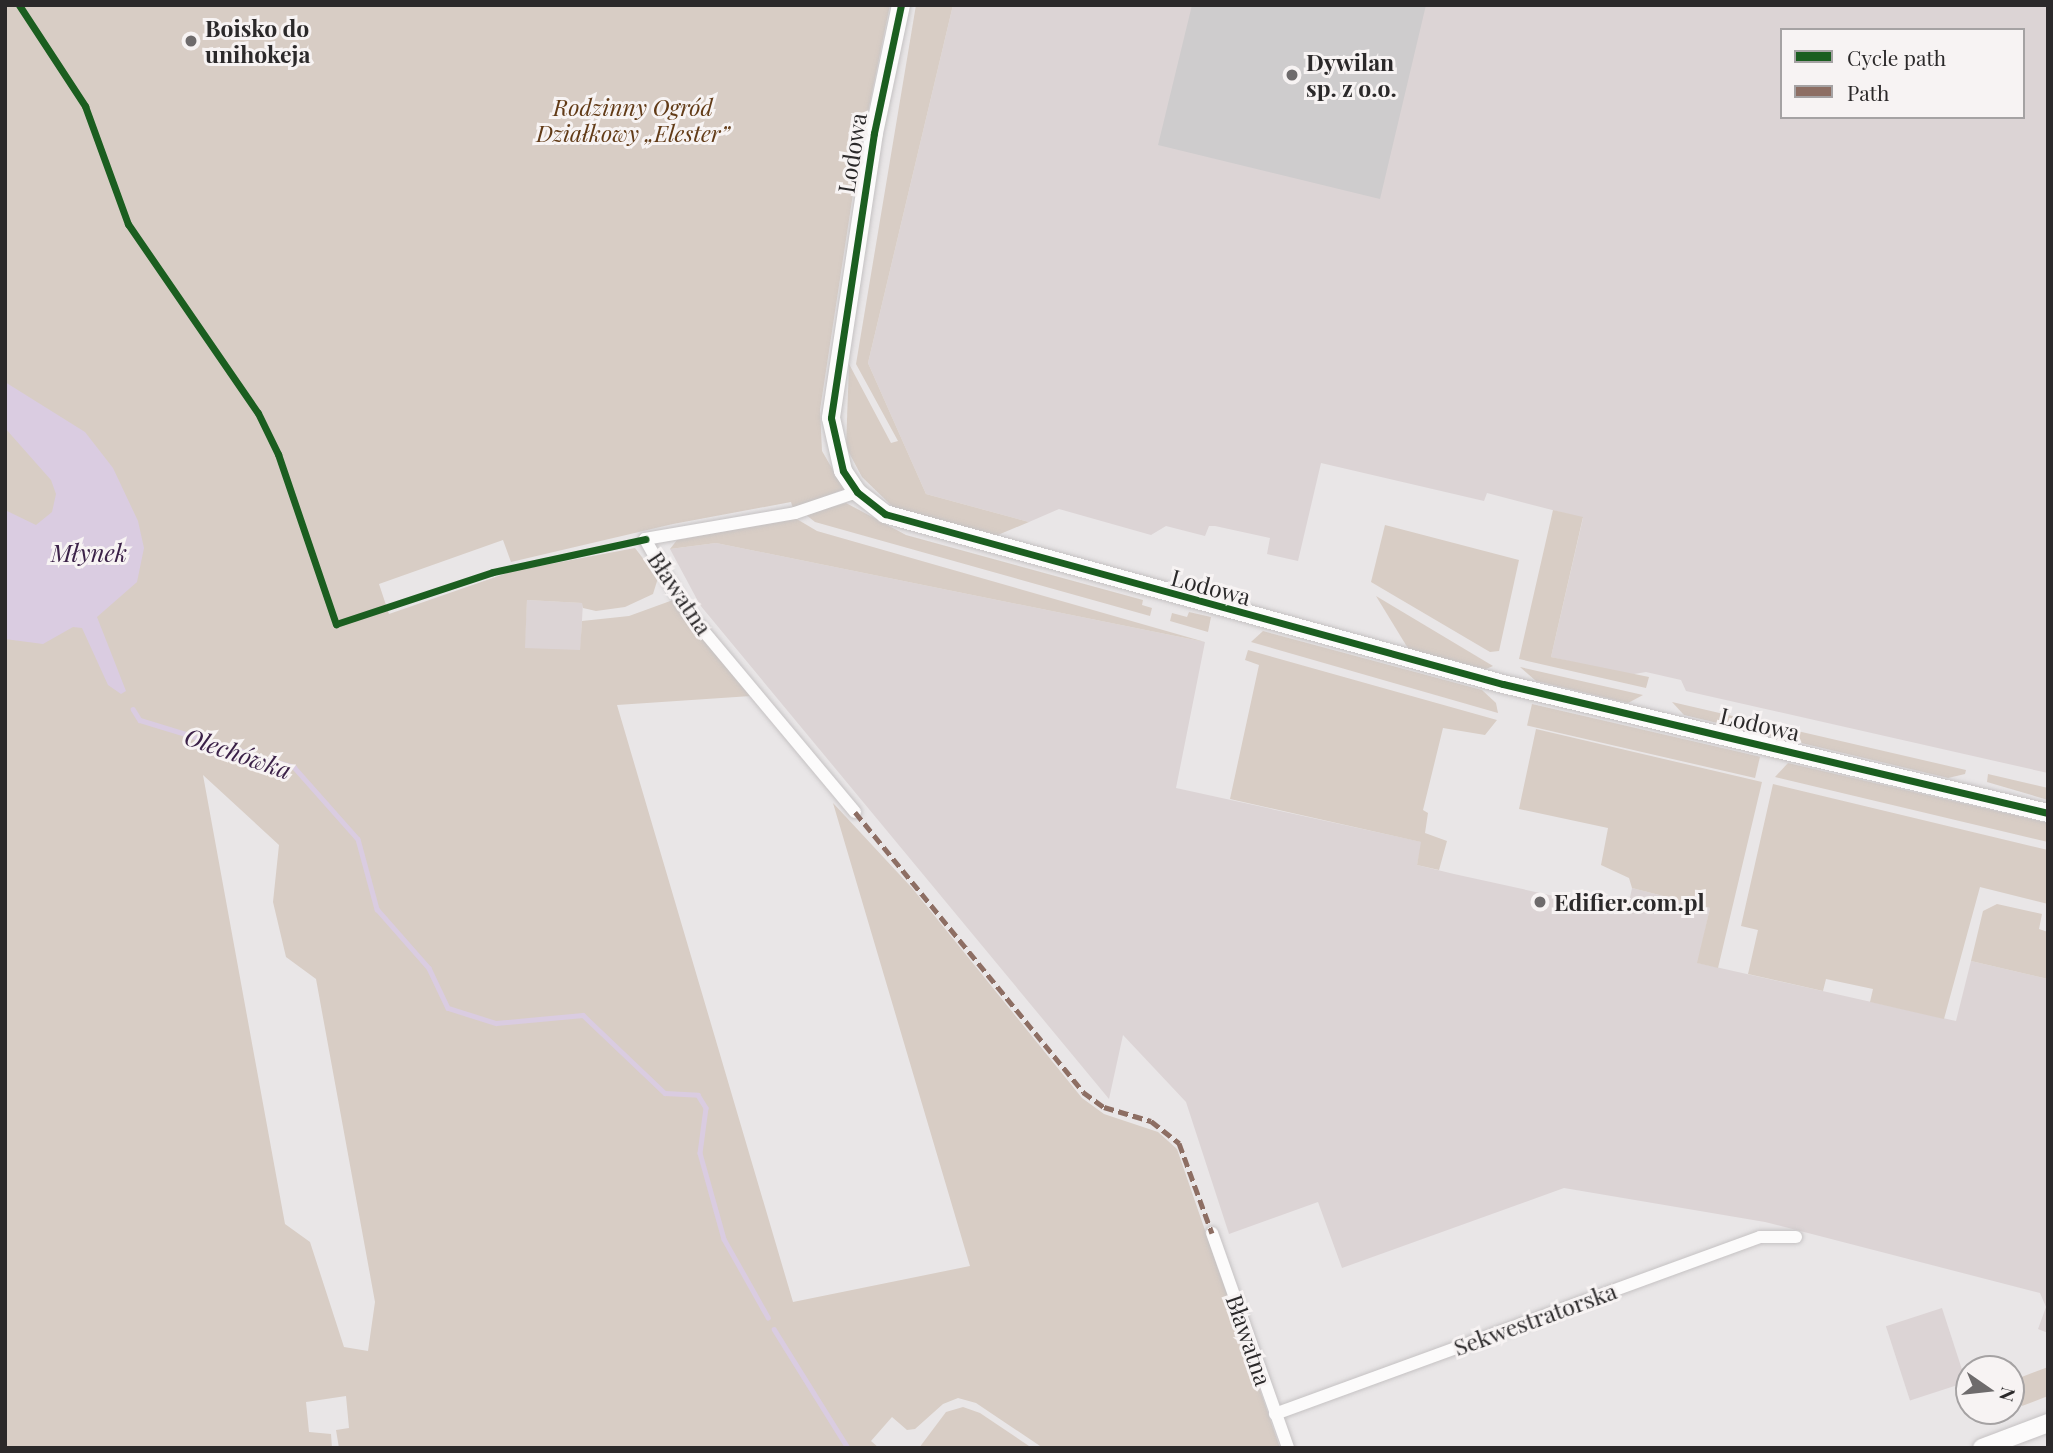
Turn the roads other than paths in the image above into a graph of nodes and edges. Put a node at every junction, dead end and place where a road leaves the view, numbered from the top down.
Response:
1 (901, 5) edge
2 (857, 492) junction
3 (855, 812) dead end
4 (2048, 813) edge
5 (1212, 1233) dead end
6 (1796, 1237) dead end
7 (1275, 1413) junction
8 (2046, 1424) edge
9 (1287, 1448) edge
10 (1982, 1448) edge

1 - 2 street, Lodowa
2 - 3 street, Bławatna
2 - 4 street, Lodowa
5 - 7 street, Bławatna
6 - 7 street, Sekwestratorska
7 - 9 street, Bławatna
8 - 10 street

